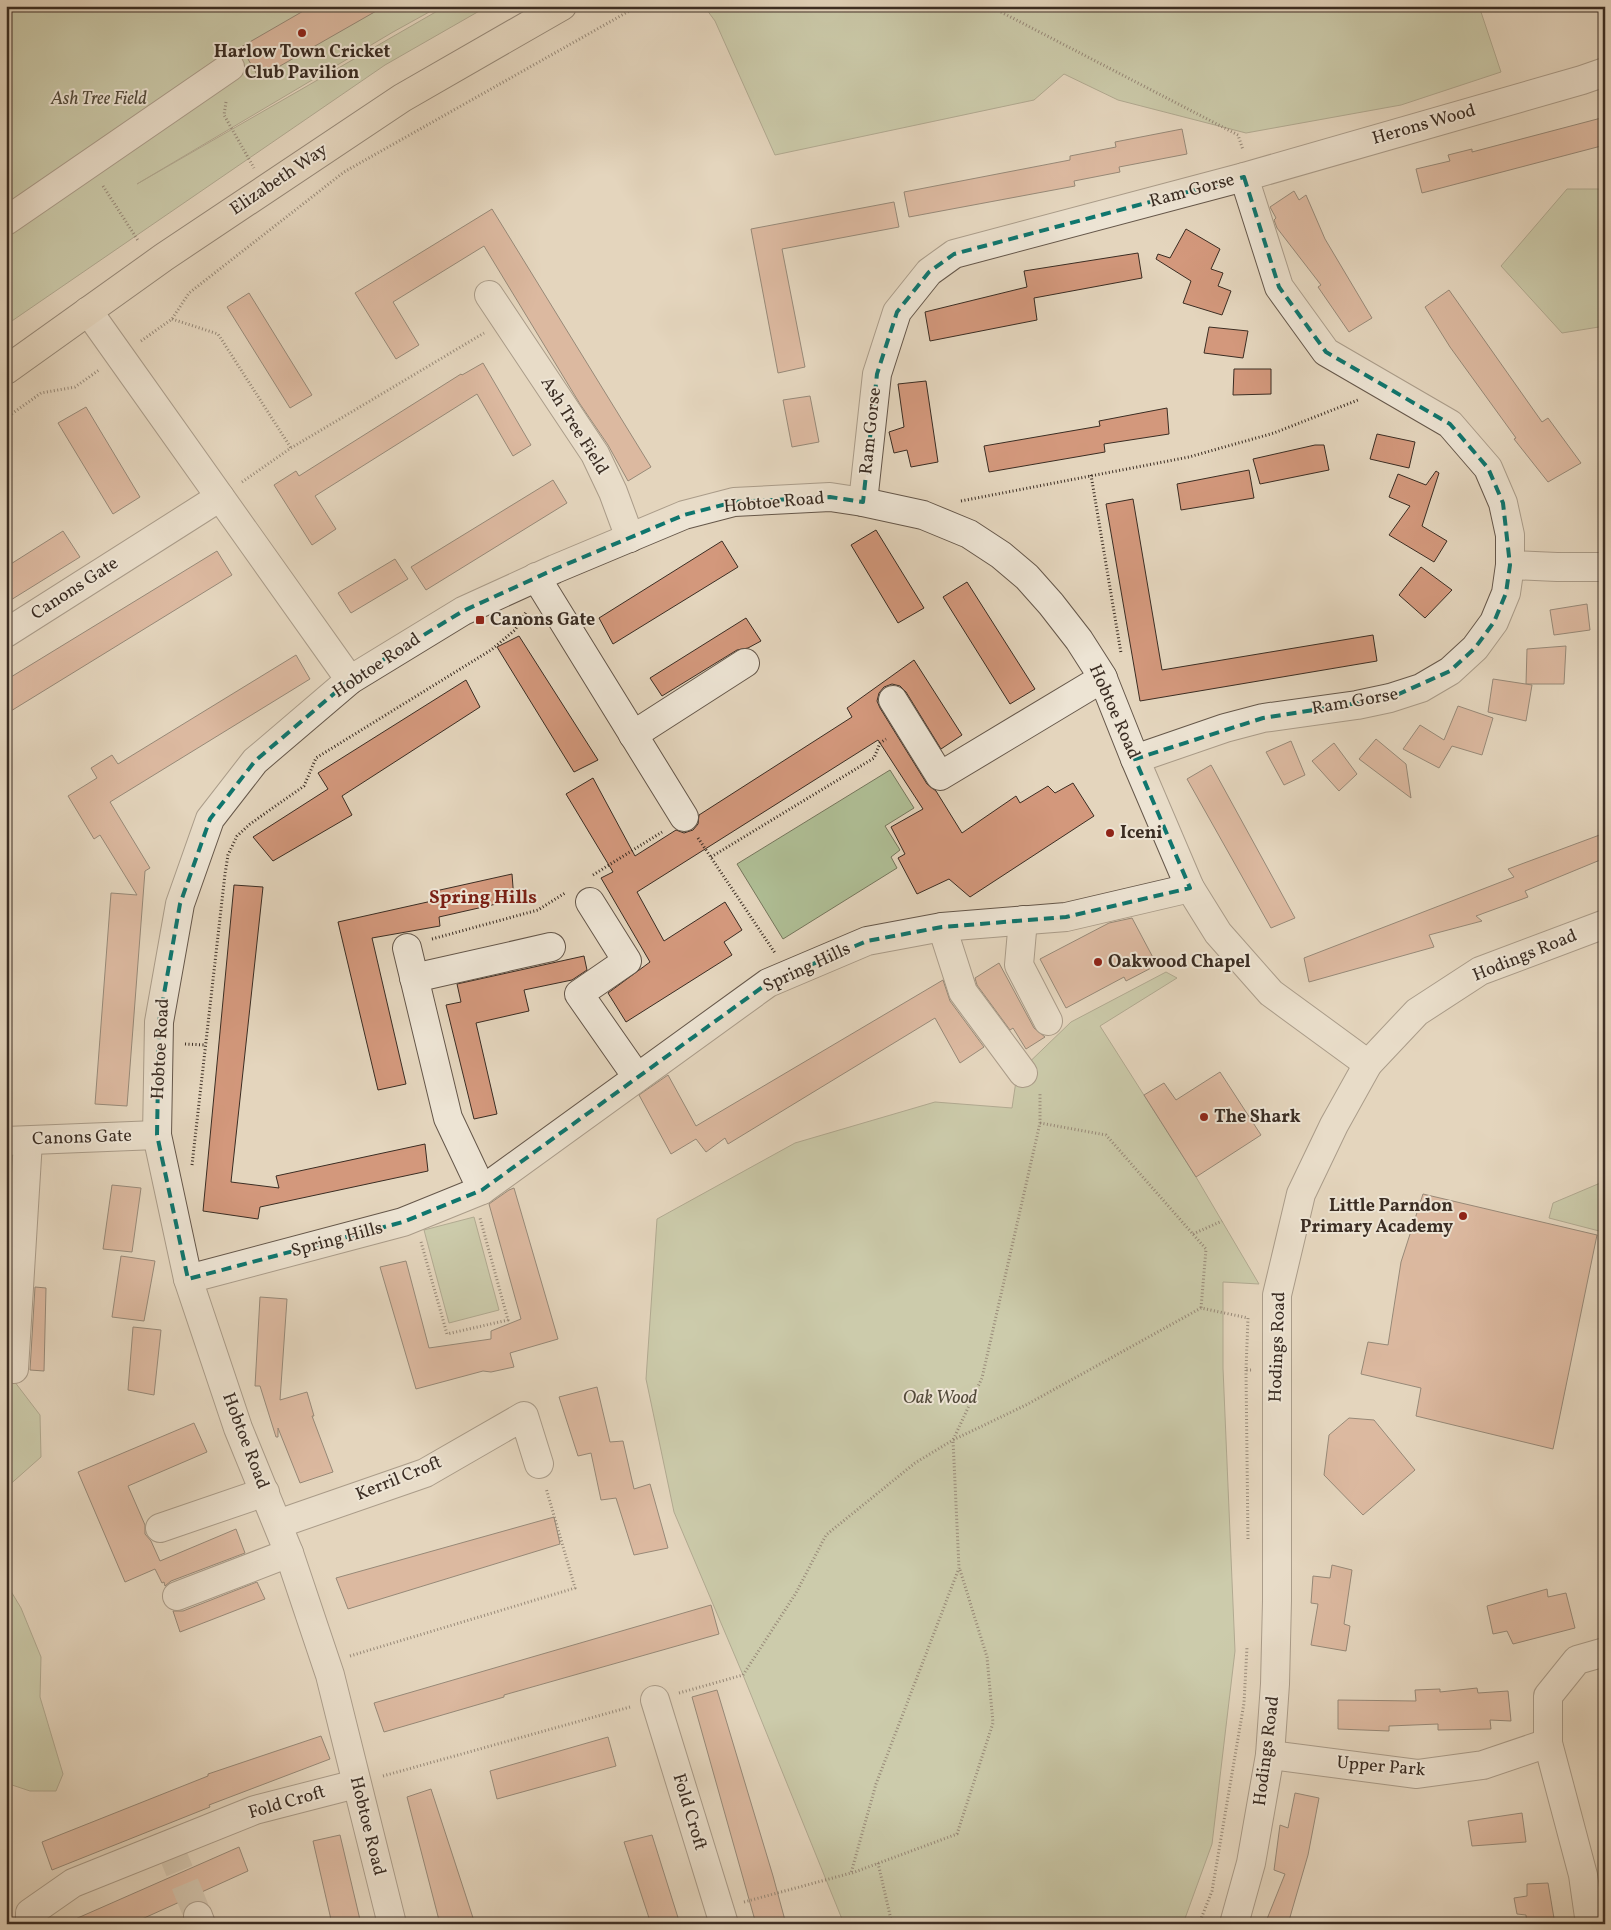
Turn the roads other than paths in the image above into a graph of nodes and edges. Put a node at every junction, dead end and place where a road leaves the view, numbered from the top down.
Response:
1 (562, 6) edge
2 (230, 67) dead end
3 (1605, 72) edge
4 (1247, 176) junction
5 (6, 221) edge
6 (489, 295) dead end
7 (88, 310) junction
8 (6, 370) edge
9 (220, 497) junction
10 (863, 502) junction
11 (630, 538) junction
12 (1510, 564) junction
13 (1605, 567) edge
14 (539, 581) junction
15 (6, 633) edge
16 (746, 662) dead end
17 (1101, 674) junction
18 (350, 680) junction
19 (894, 700) dead end
20 (634, 735) junction
21 (1135, 759) junction
22 (684, 817) road end
23 (1190, 888) junction
24 (582, 890) road end
25 (1023, 920) junction
26 (1605, 924) edge
27 (942, 926) junction
28 (551, 947) dead end
29 (407, 948) road end
30 (414, 978) junction
31 (1048, 1021) dead end
32 (1368, 1064) junction
33 (1023, 1073) road end
34 (637, 1077) junction
35 (157, 1135) junction
36 (17, 1141) edge
37 (477, 1192) junction
38 (188, 1279) junction
39 (14, 1369) dead end
40 (538, 1464) road end
41 (265, 1492) junction
42 (278, 1524) junction
43 (160, 1528) dead end
44 (289, 1553) junction
45 (177, 1596) dead end
46 (1605, 1652) edge
47 (655, 1700) road end
48 (1548, 1743) junction
49 (1270, 1755) junction
50 (356, 1784) junction
51 (722, 1916) edge
52 (30, 1924) edge
53 (392, 1924) edge
54 (1234, 1924) edge
55 (1590, 1924) edge

1 - 7 main road, Elizabeth Way
2 - 5 street
3 - 4 street, Herons Wood
4 - 10 street, Ram Gorse
4 - 12 street, Ram Gorse
6 - 11 street, Ash Tree Field
7 - 8 main road, Elizabeth Way
7 - 9 street
9 - 15 street, Canons Gate
9 - 18 street
10 - 11 street, Hobtoe Road
10 - 17 street, Hobtoe Road
11 - 14 street, Hobtoe Road
12 - 13 street
12 - 21 street, Ram Gorse
14 - 18 street, Hobtoe Road
14 - 20 street
16 - 20 street
17 - 19 street
17 - 21 street, Hobtoe Road
18 - 35 street, Hobtoe Road
20 - 22 street
21 - 23 street, Hobtoe Road
23 - 25 street, Spring Hills
23 - 32 street, Hobtoe Road
24 - 34 street
25 - 27 street, Spring Hills
25 - 31 street
26 - 32 street, Hodings Road
27 - 33 street
27 - 34 street, Spring Hills
28 - 30 street
29 - 30 street
30 - 37 street
32 - 49 street, Hodings Road
34 - 37 street, Spring Hills
35 - 36 street, Canons Gate
35 - 38 street, Hobtoe Road
36 - 39 street
37 - 38 street, Spring Hills
38 - 41 street, Hobtoe Road
40 - 42 street, Kerril Croft
41 - 42 street, Hobtoe Road
41 - 43 street
42 - 44 street, Hobtoe Road
44 - 45 street
44 - 50 street, Hobtoe Road
46 - 48 street
47 - 51 street, Fold Croft
48 - 49 street, Upper Park
48 - 55 street
49 - 54 street, Hodings Road
50 - 52 street, Fold Croft
50 - 53 street, Hobtoe Road

